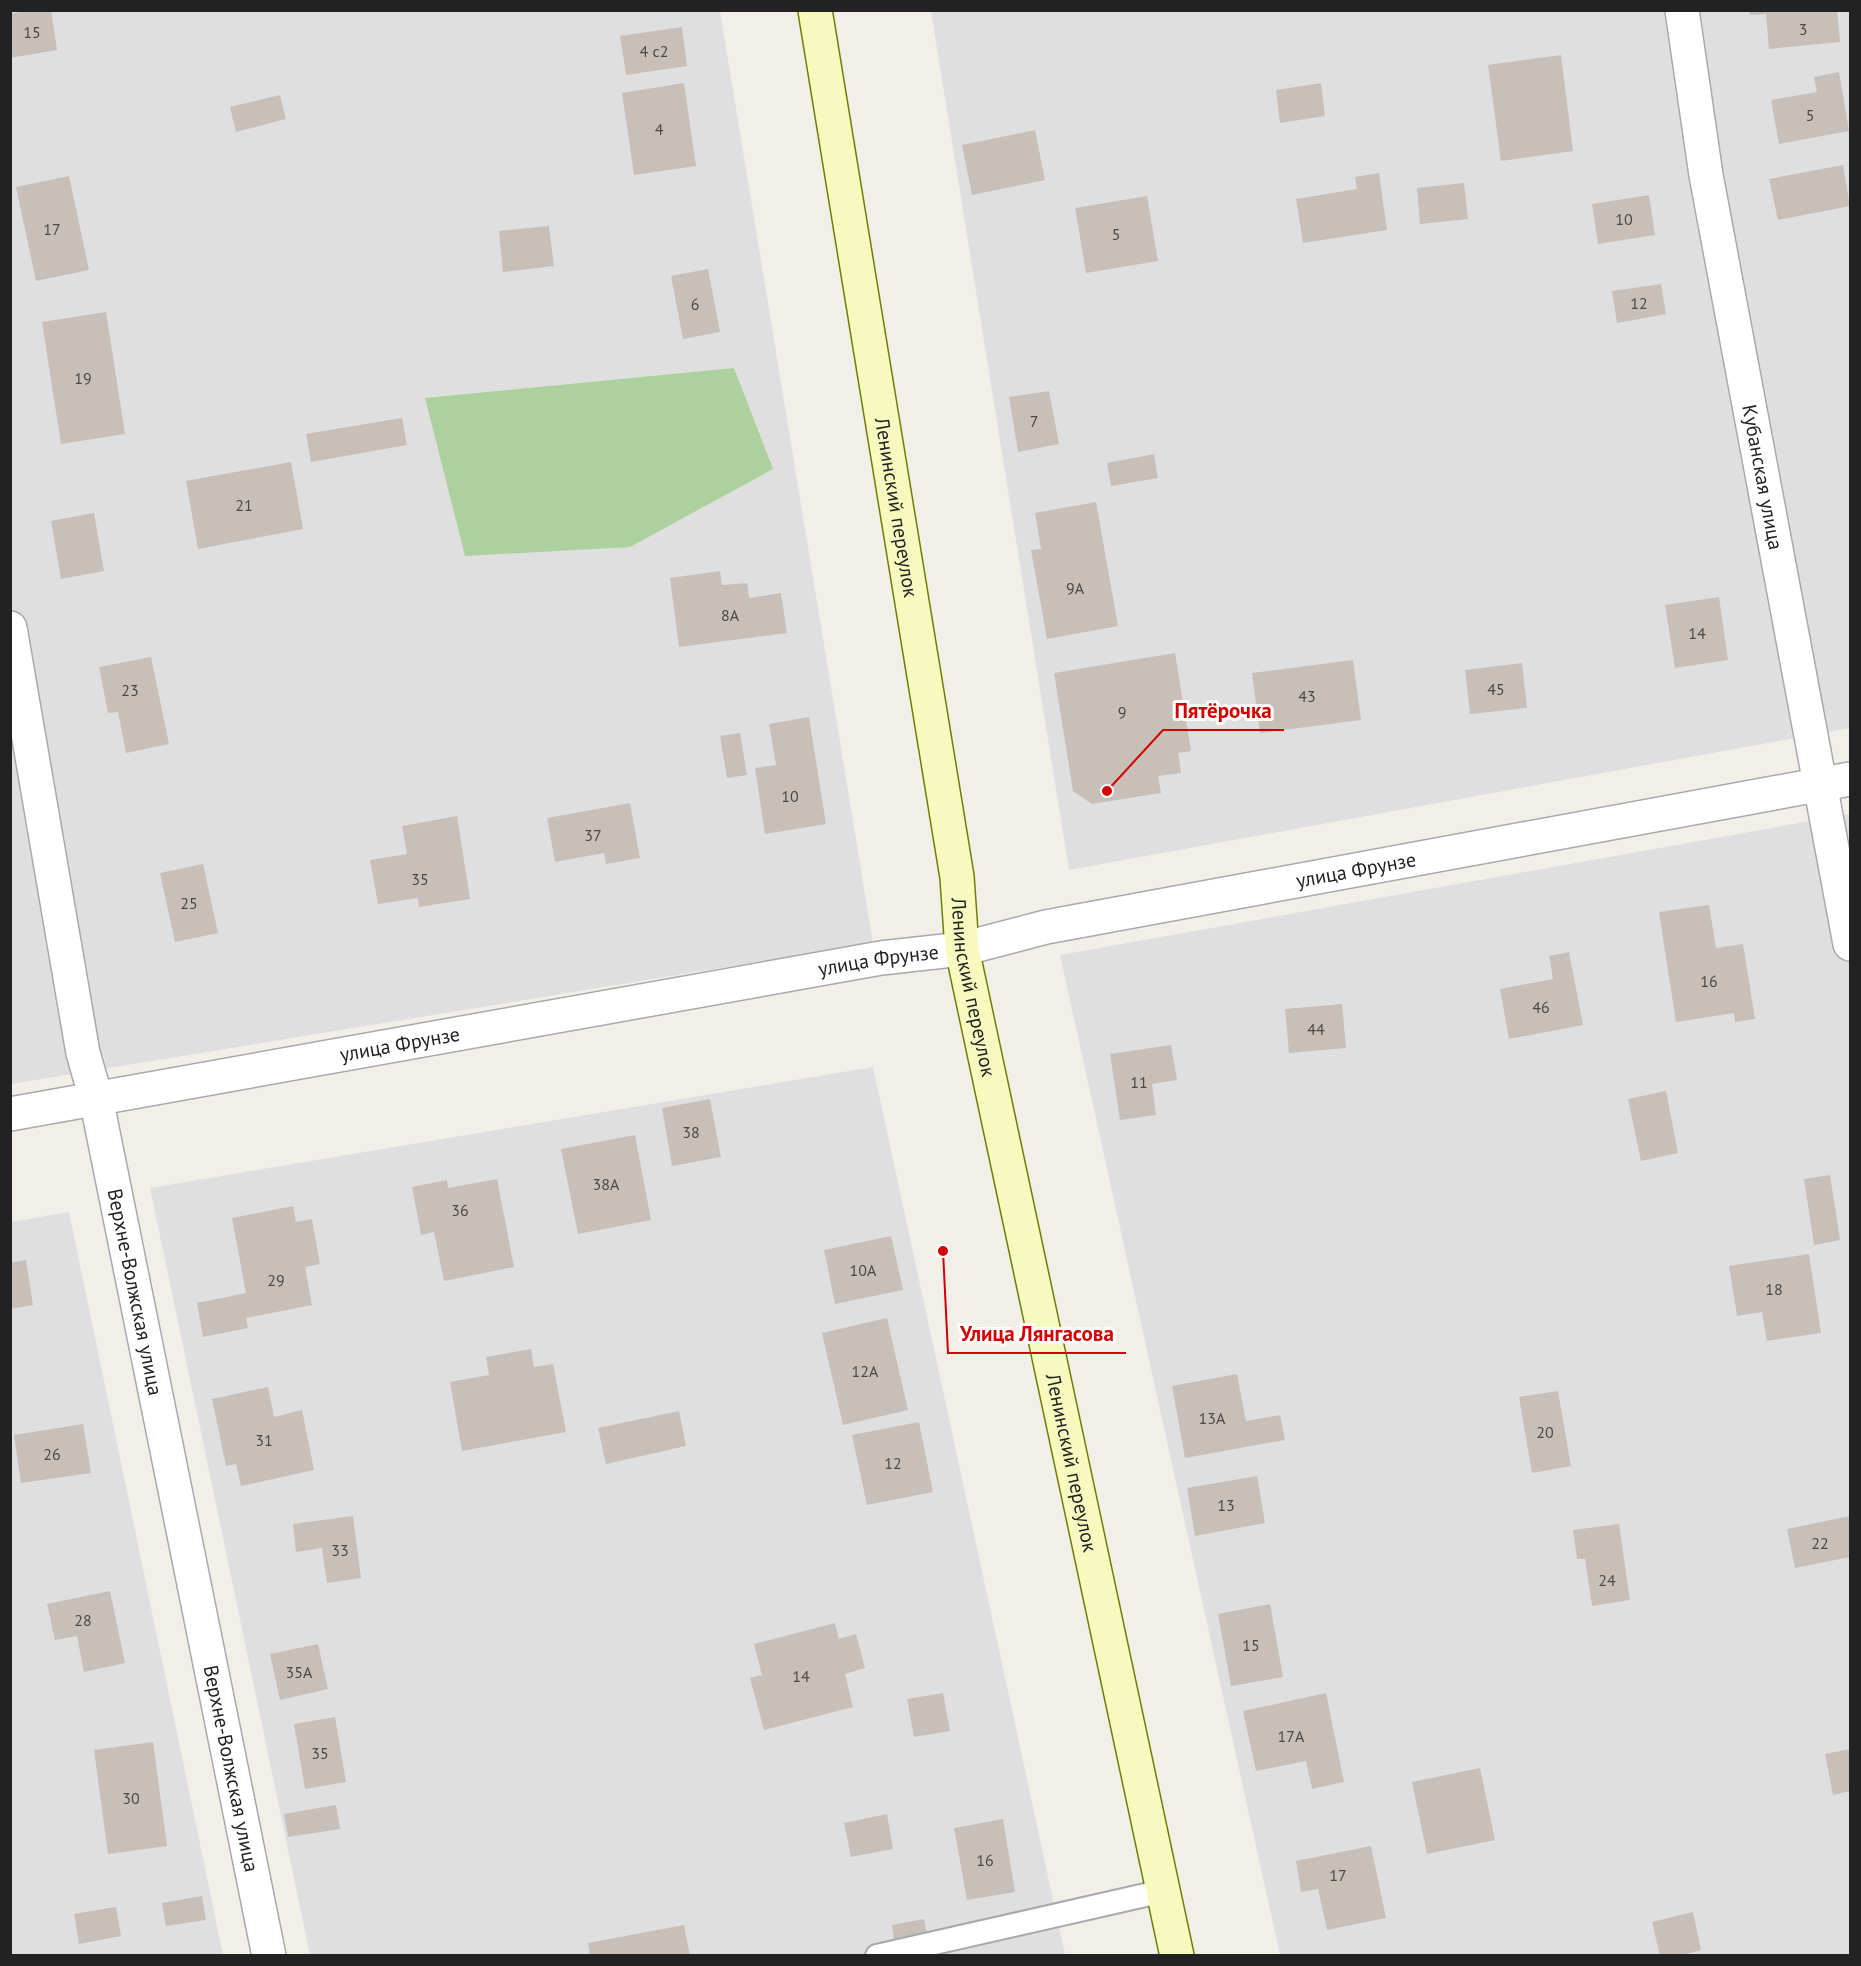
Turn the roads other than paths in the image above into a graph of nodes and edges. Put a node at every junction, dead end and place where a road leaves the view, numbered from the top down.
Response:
1 (815, 10) edge
2 (1682, 10) edge
3 (10, 628) edge
4 (1836, 782) edge
5 (1851, 944) edge
6 (962, 949) junction
7 (96, 1098) junction
8 (10, 1114) edge
9 (1163, 1891) junction
10 (269, 1956) edge
11 (877, 1956) edge
12 (1177, 1956) edge

1 - 6 main road, Ленинский переулок
2 - 4 street, Кубанская улица
3 - 7 street, Верхне-Волжская улица
4 - 5 street, Кубанская улица
4 - 6 street, улица Фрунзе
6 - 7 street, улица Фрунзе
6 - 9 main road, Ленинский переулок
7 - 8 street, улица Фрунзе
7 - 10 street, Верхне-Волжская улица
9 - 11 lane
9 - 12 main road, Ленинский переулок

